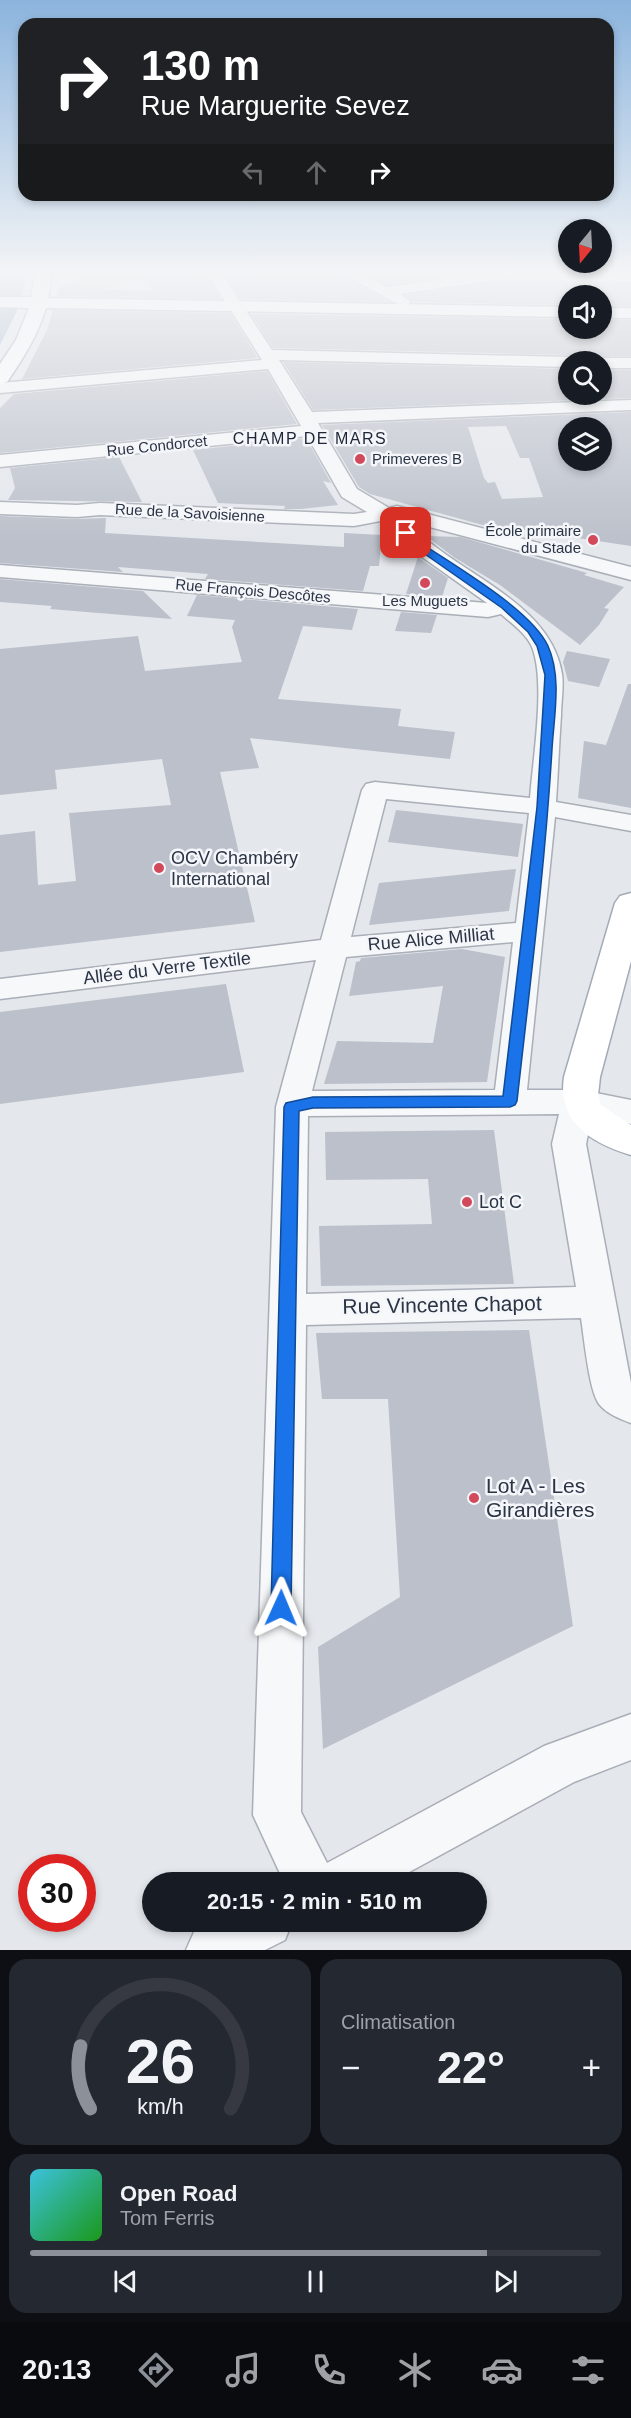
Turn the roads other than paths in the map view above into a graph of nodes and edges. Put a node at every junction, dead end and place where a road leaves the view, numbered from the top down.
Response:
1 (11, 362) edge
2 (251, 362) edge
3 (271, 362) edge
4 (612, 363) edge
5 (631, 363) edge
6 (0, 378) edge
7 (0, 388) edge
8 (631, 405) edge
9 (310, 424) junction
10 (0, 461) edge
11 (0, 508) edge
12 (392, 518) junction
13 (0, 571) edge
14 (631, 574) edge
15 (505, 606) junction
16 (543, 807) junction
17 (631, 823) edge
18 (631, 903) edge
19 (529, 931) junction
20 (334, 948) junction
21 (0, 989) edge
22 (510, 1101) junction
23 (581, 1102) junction
24 (292, 1107) junction
25 (631, 1112) edge
26 (631, 1141) edge
27 (598, 1302) junction
28 (287, 1310) junction
29 (631, 1406) edge
30 (631, 1737) edge
31 (305, 1872) edge
32 (360, 1872) edge
33 (247, 1932) edge
34 (212, 1950) edge

1 - 6 main road
2 - 7 street
3 - 9 street
4 - 5 street
8 - 9 street, Rue Condorcet
9 - 10 street, Rue Condorcet
9 - 12 street
11 - 12 street, Rue de la Savoisienne
12 - 14 street
12 - 15 street
13 - 15 street, Rue François Descôtes
15 - 16 street
16 - 17 street
16 - 19 street
16 - 20 street
18 - 23 main road
19 - 20 street, Rue Alice Milliat
19 - 22 street
20 - 21 street, Allée du Verre Textile
20 - 24 street
22 - 23 street
22 - 24 street
23 - 25 street
23 - 26 main road
23 - 27 street
24 - 28 street
27 - 28 street, Rue Vincente Chapot
27 - 29 street
28 - 31 street
30 - 32 street
33 - 34 street

